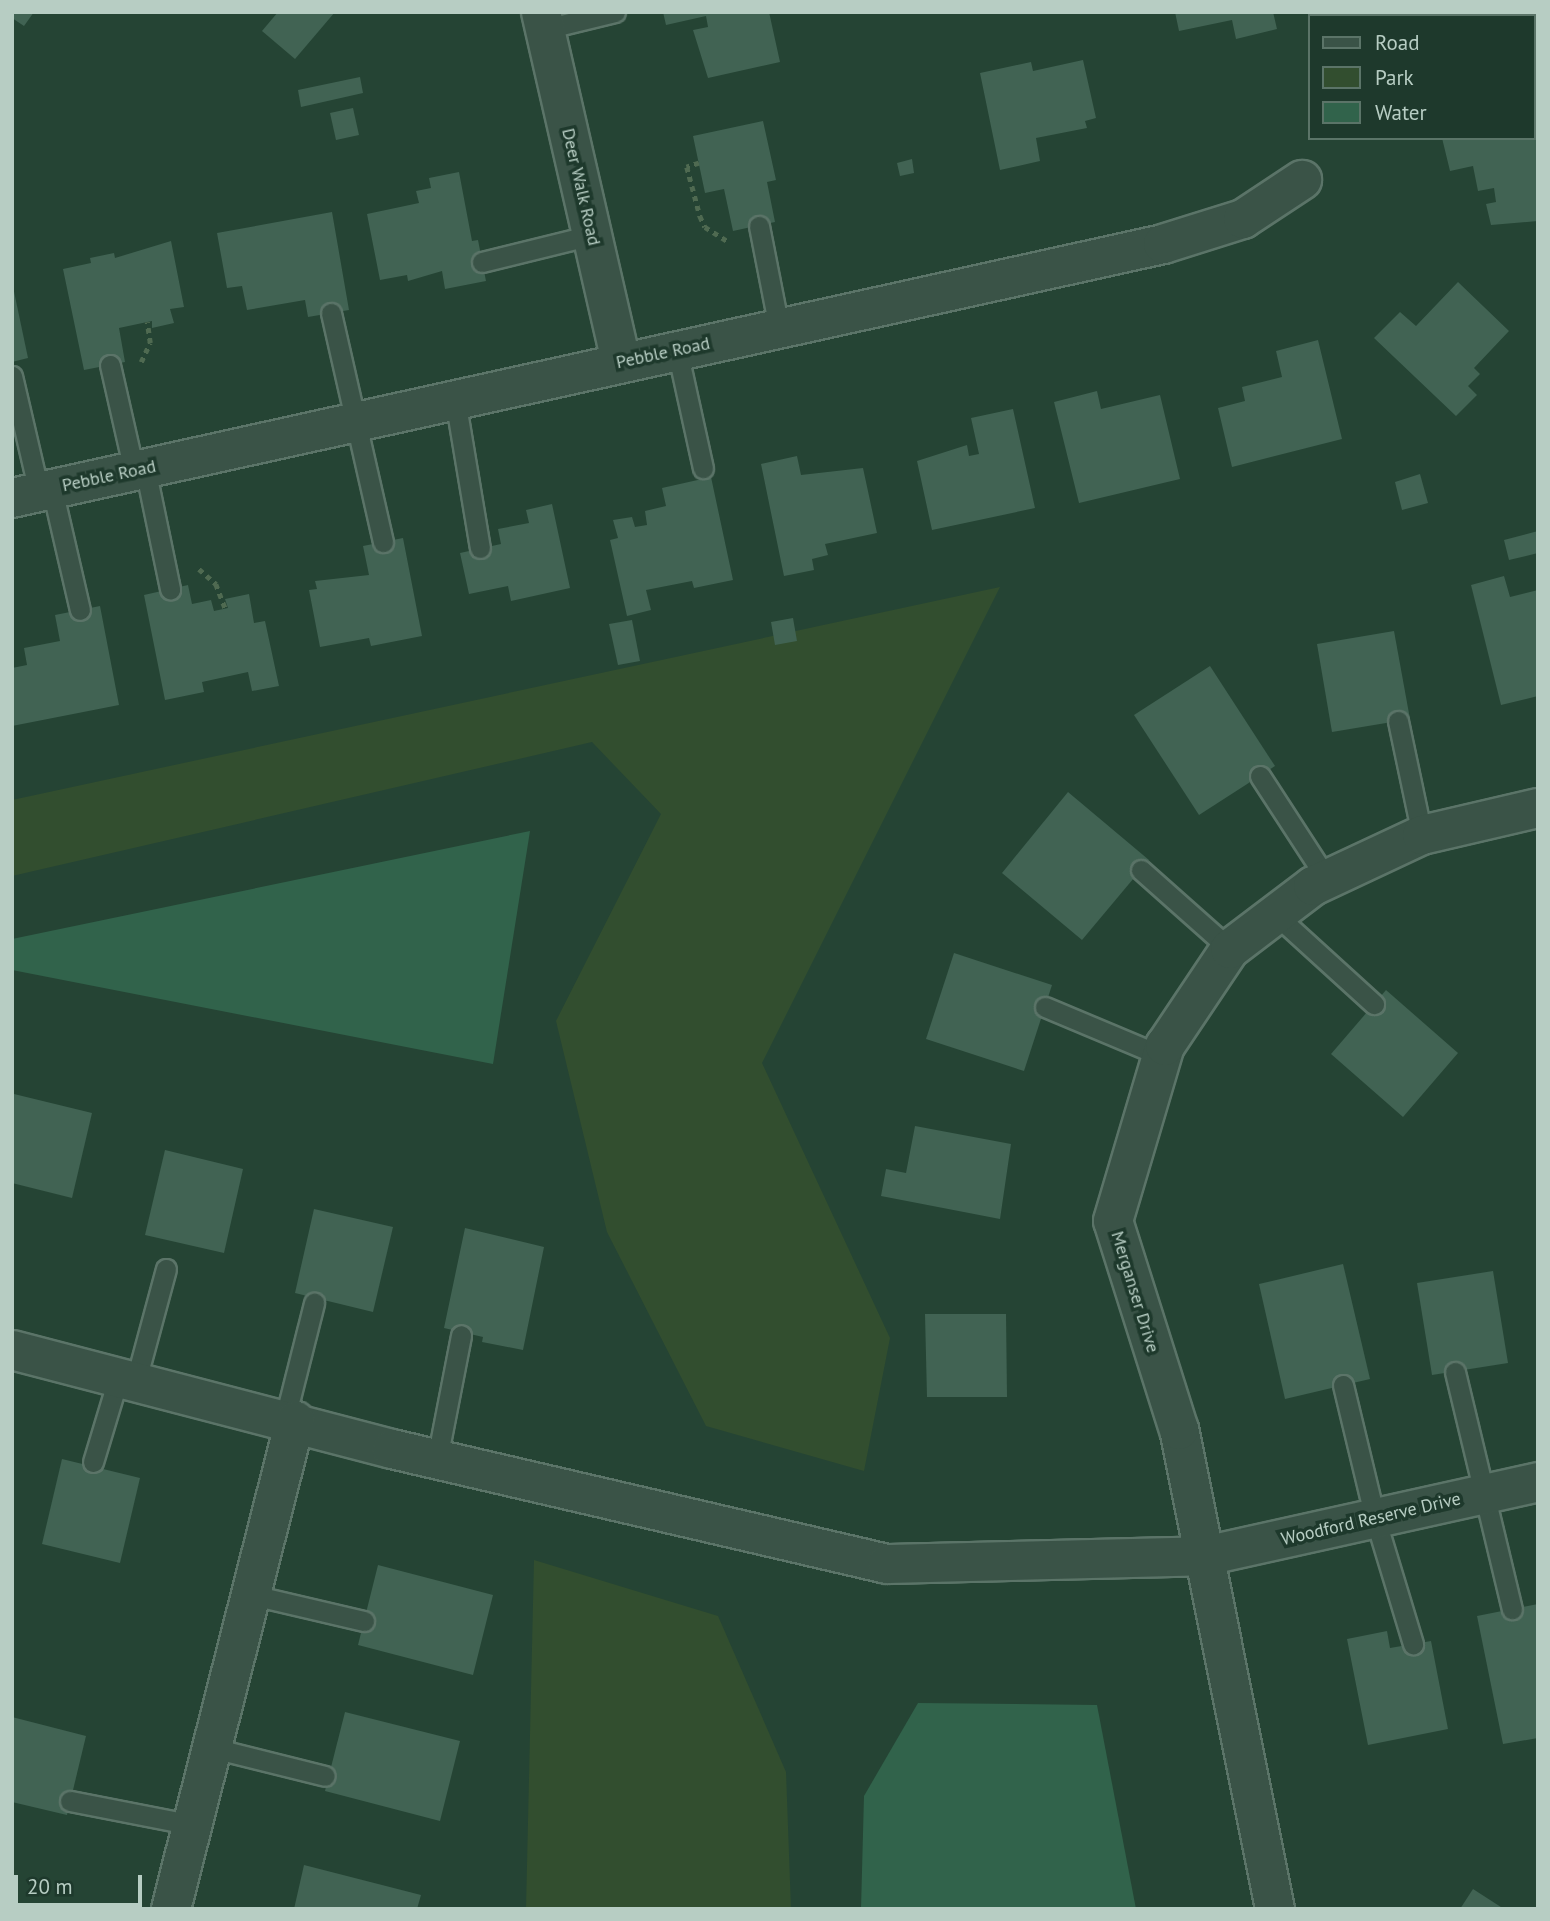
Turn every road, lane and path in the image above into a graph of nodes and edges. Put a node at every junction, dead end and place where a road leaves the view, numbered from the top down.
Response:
1 (615, 12) edge
2 (543, 21) edge
3 (699, 163) dead end
4 (1302, 180) dead end
5 (592, 234) junction
6 (761, 235) joint
7 (482, 262) dead end
8 (331, 313) dead end
9 (779, 328) junction
10 (677, 349) junction
11 (621, 362) junction
12 (110, 365) dead end
13 (12, 376) edge
14 (455, 399) junction
15 (357, 421) junction
16 (703, 468) dead end
17 (140, 470) junction
18 (34, 493) edge
19 (383, 542) dead end
20 (480, 548) dead end
21 (170, 589) dead end
22 (80, 610) dead end
23 (1398, 721) dead end
24 (1260, 776) dead end
25 (1538, 808) edge
26 (1422, 835) junction
27 (1141, 870) dead end
28 (1327, 879) junction
29 (1275, 914) junction
30 (1230, 949) junction
31 (1374, 1004) dead end
32 (1045, 1007) dead end
33 (1162, 1056) junction
34 (166, 1269) dead end
35 (314, 1303) dead end
36 (461, 1335) dead end
37 (12, 1349) edge
38 (1455, 1371) dead end
39 (128, 1378) junction
40 (1343, 1385) dead end
41 (290, 1419) junction
42 (437, 1459) junction
43 (93, 1462) dead end
44 (1538, 1482) edge
45 (1485, 1493) junction
46 (1375, 1518) junction
47 (1205, 1556) junction
48 (251, 1595) junction
49 (1512, 1609) dead end
50 (364, 1620) dead end
51 (1413, 1644) dead end
52 (213, 1748) junction
53 (325, 1776) dead end
54 (70, 1801) dead end
55 (194, 1825) junction
56 (171, 1909) edge
57 (1275, 1909) edge

1 - 2 lane
2 - 5 street, Deer Walk Road
3 - 6 path
4 - 9 street, Pebble Road
5 - 7 lane
5 - 11 street, Deer Walk Road
6 - 9 lane
8 - 15 lane
9 - 10 street, Pebble Road
10 - 11 street, Pebble Road
10 - 16 lane
11 - 14 street, Pebble Road
12 - 17 lane
13 - 18 lane
14 - 15 street, Pebble Road
14 - 20 lane
15 - 17 street, Pebble Road
15 - 19 lane
17 - 18 street, Pebble Road
17 - 21 lane
18 - 22 lane
23 - 26 lane
24 - 28 lane
25 - 26 street, Merganser Drive
26 - 28 street, Merganser Drive
27 - 30 lane
28 - 29 street, Merganser Drive
29 - 30 street, Merganser Drive
29 - 31 lane
30 - 33 street, Merganser Drive
32 - 33 lane
33 - 47 street, Merganser Drive
34 - 39 lane
35 - 41 lane
36 - 42 lane
37 - 39 street, Woodford Reserve Drive
38 - 45 lane
39 - 41 street, Woodford Reserve Drive
39 - 43 lane
40 - 46 lane
41 - 42 street, Woodford Reserve Drive
41 - 48 street
42 - 47 street, Woodford Reserve Drive
44 - 45 street, Woodford Reserve Drive
45 - 46 street, Woodford Reserve Drive
45 - 49 lane
46 - 47 street, Woodford Reserve Drive
46 - 51 lane
47 - 57 street, Merganser Drive
48 - 50 lane
48 - 52 street
52 - 53 lane
52 - 55 street
54 - 55 lane
55 - 56 street

